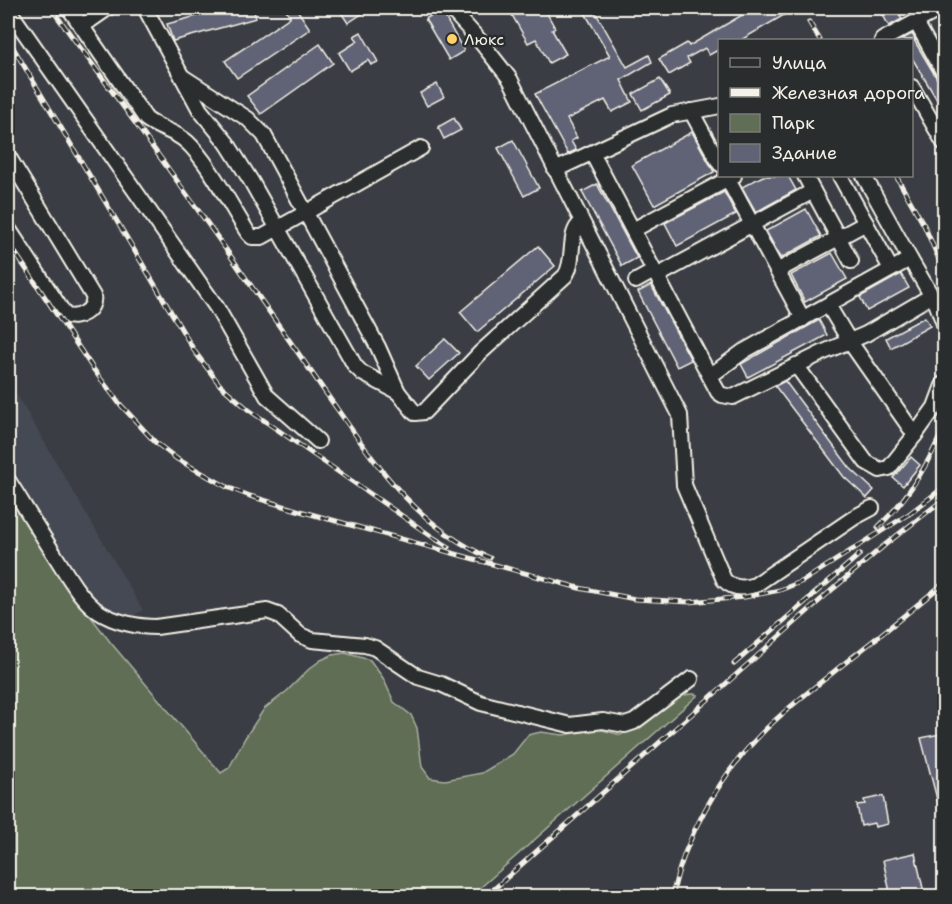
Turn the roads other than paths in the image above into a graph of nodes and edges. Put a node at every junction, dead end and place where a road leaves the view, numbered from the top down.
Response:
1 (69, 8) edge
2 (108, 8) edge
3 (145, 8) edge
4 (450, 8) edge
5 (942, 8) edge
6 (10, 19) edge
7 (916, 22) junction
8 (82, 26) junction
9 (885, 39) edge
10 (939, 51) edge
11 (945, 73) edge
12 (182, 76) junction
13 (913, 89) edge
14 (718, 106) edge
15 (691, 111) junction
16 (945, 143) edge
17 (421, 148) dead end
18 (592, 153) junction
19 (8, 156) edge
20 (718, 160) edge
21 (555, 170) junction
22 (729, 177) edge
23 (806, 177) edge
24 (841, 177) edge
25 (865, 177) edge
26 (813, 192) junction
27 (306, 212) junction
28 (581, 223) junction
29 (866, 223) junction
30 (752, 225) junction
31 (8, 228) edge
32 (277, 228) junction
33 (633, 230) junction
34 (838, 237) junction
35 (909, 259) junction
36 (851, 261) dead end
37 (891, 269) junction
38 (777, 271) junction
39 (656, 274) junction
40 (636, 281) dead end
41 (931, 296) junction
42 (828, 305) junction
43 (803, 319) junction
44 (945, 324) edge
45 (850, 342) junction
46 (796, 365) junction
47 (710, 376) junction
48 (945, 383) edge
49 (399, 392) junction
50 (915, 435) junction
51 (318, 441) dead end
52 (8, 480) edge
53 (872, 508) dead end
54 (691, 680) dead end

1 - 8 street
2 - 8 street
3 - 12 street
4 - 21 street
5 - 7 street
6 - 51 street
7 - 9 street
7 - 10 street
8 - 32 street
10 - 11 street
12 - 27 street
12 - 32 street
13 - 16 street
14 - 15 street
15 - 18 street
15 - 20 street
17 - 27 street
18 - 21 street
18 - 33 street
19 - 31 street
21 - 28 street
22 - 30 street
22 - 33 street
23 - 26 street
24 - 29 street
25 - 35 street
26 - 30 street
26 - 34 street
27 - 32 street
27 - 49 street
28 - 49 street
28 - 53 street
29 - 34 street
29 - 37 street
30 - 38 street
30 - 39 street
32 - 49 street
33 - 39 street
34 - 36 street
34 - 38 street
35 - 37 street
35 - 41 street
37 - 42 street
38 - 43 street
39 - 40 street
39 - 47 street
41 - 44 street
41 - 45 street
42 - 43 street
42 - 45 street
43 - 47 street
45 - 46 street
45 - 50 street
46 - 47 street
46 - 50 street
48 - 50 street
52 - 54 street

